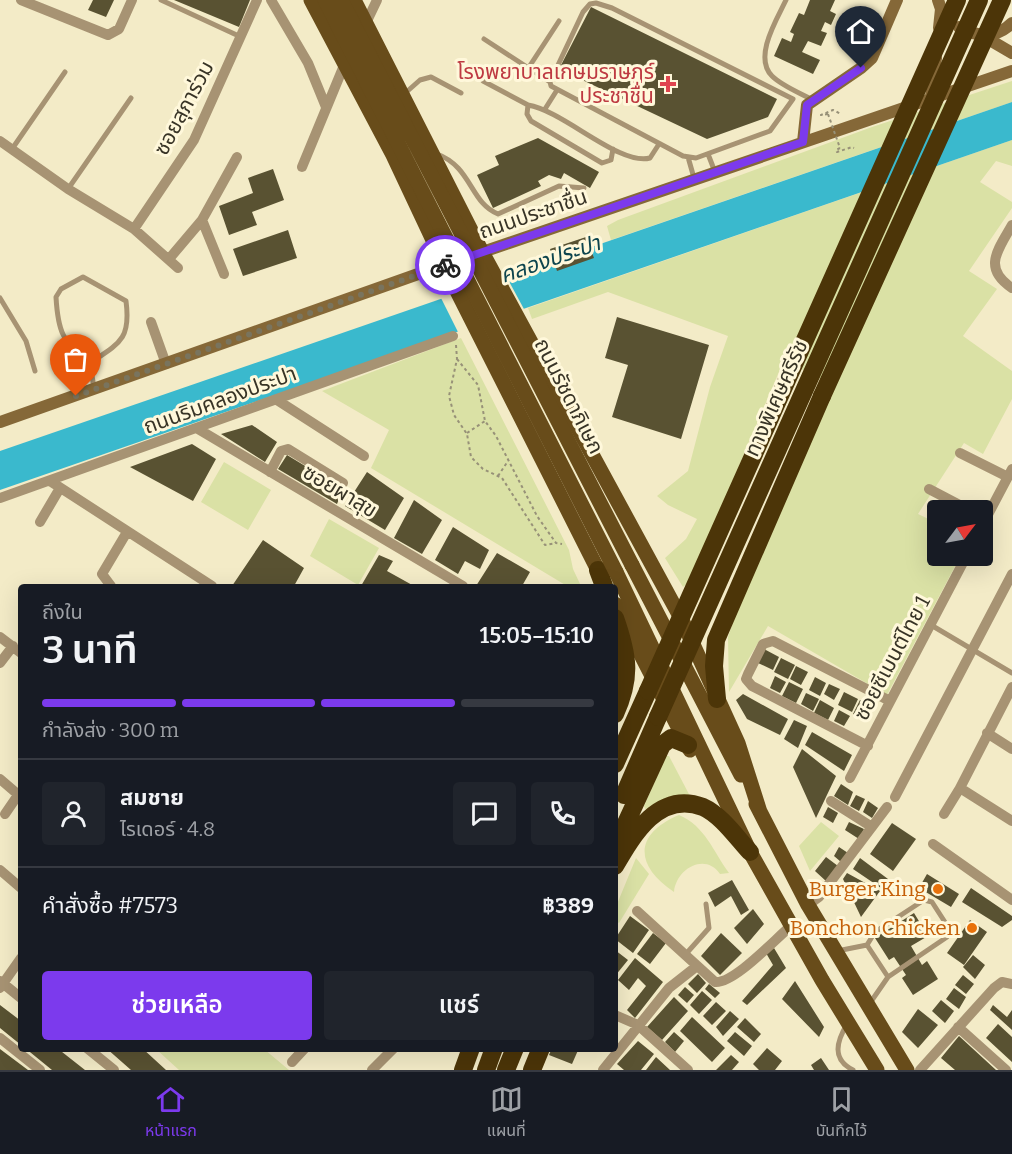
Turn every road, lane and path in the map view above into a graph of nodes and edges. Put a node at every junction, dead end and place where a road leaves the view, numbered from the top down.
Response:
1 (21, 0) edge
2 (132, 0) edge
3 (161, 0) edge
4 (257, 0) edge
5 (271, 0) edge
6 (311, 0) edge
7 (325, 0) edge
8 (341, 0) edge
9 (354, 0) edge
10 (377, 0) edge
11 (786, 0) edge
12 (897, 0) edge
13 (979, 0) edge
14 (1002, 0) edge
15 (942, 2) edge
16 (559, 21) dead end
17 (366, 23) junction
18 (1012, 23) edge
19 (982, 36) junction
20 (241, 37) junction
21 (484, 39) dead end
22 (1012, 53) edge
23 (345, 63) junction
24 (529, 67) junction
25 (1012, 71) edge
26 (64, 72) dead end
27 (483, 81) dead end
28 (550, 82) junction
29 (557, 90) junction
30 (461, 93) dead end
31 (403, 97) junction
32 (131, 98) dead end
33 (931, 98) junction
34 (814, 100) junction
35 (528, 105) junction
36 (327, 107) junction
37 (545, 109) junction
38 (370, 111) junction
39 (841, 114) dead end
40 (0, 141) edge
41 (803, 142) junction
42 (659, 144) junction
43 (854, 148) dead end
44 (12, 149) junction
45 (614, 149) junction
46 (430, 151) junction
47 (708, 154) junction
48 (237, 157) dead end
49 (688, 157) junction
50 (302, 167) dead end
51 (715, 172) junction
52 (695, 179) junction
53 (584, 188) dead end
54 (68, 189) junction
55 (202, 220) junction
56 (1012, 225) edge
57 (134, 229) junction
58 (482, 252) junction
59 (169, 259) junction
60 (445, 265) junction
61 (178, 268) dead end
62 (224, 274) dead end
63 (1012, 288) edge
64 (0, 298) edge
65 (151, 322) dead end
66 (453, 336) joint
67 (457, 359) junction
68 (90, 363) junction
69 (166, 364) junction
70 (35, 371) dead end
71 (547, 375) junction
72 (95, 389) junction
73 (277, 400) junction
74 (513, 400) junction
75 (484, 421) junction
76 (0, 422) edge
77 (198, 429) junction
78 (466, 434) junction
79 (960, 453) dead end
80 (364, 456) dead end
81 (508, 461) junction
82 (270, 472) junction
83 (1010, 473) edge
84 (498, 477) junction
85 (50, 481) junction
86 (343, 483) dead end
87 (60, 488) junction
88 (929, 489) dead end
89 (0, 498) edge
90 (950, 500) edge
91 (993, 504) edge
92 (40, 522) dead end
93 (127, 532) junction
94 (556, 543) junction
95 (562, 544) dead end
96 (961, 566) edge
97 (1012, 574) edge
98 (606, 579) edge
99 (110, 584) edge
100 (209, 584) edge
101 (460, 584) edge
102 (618, 601) edge
103 (618, 610) edge
104 (931, 625) junction
105 (618, 626) edge
106 (0, 637) edge
107 (17, 649) edge
108 (972, 650) junction
109 (0, 663) edge
110 (1012, 673) edge
111 (1012, 687) edge
112 (717, 699) junction
113 (890, 701) junction
114 (618, 708) edge
115 (987, 733) junction
116 (688, 746) junction
117 (868, 746) junction
118 (1012, 749) edge
119 (618, 757) edge
120 (850, 778) dead end
121 (0, 779) edge
122 (960, 788) junction
123 (722, 793) junction
124 (18, 795) edge
125 (18, 797) edge
126 (895, 797) dead end
127 (831, 801) dead end
128 (887, 807) dead end
129 (618, 808) edge
130 (760, 812) junction
131 (5, 814) dead end
132 (944, 814) dead end
133 (1012, 821) edge
134 (872, 827) junction
135 (618, 840) edge
136 (933, 844) dead end
137 (750, 852) junction
138 (618, 861) edge
139 (0, 870) edge
140 (18, 885) edge
141 (1012, 900) edge
142 (706, 904) dead end
143 (808, 905) junction
144 (637, 911) dead end
145 (790, 926) junction
146 (867, 945) junction
147 (835, 951) junction
148 (685, 955) junction
149 (18, 962) edge
150 (697, 966) junction
151 (888, 977) junction
152 (1, 984) edge
153 (1012, 984) edge
154 (18, 996) edge
155 (868, 1008) junction
156 (618, 1016) edge
157 (848, 1022) junction
158 (638, 1025) junction
159 (958, 1027) junction
160 (0, 1038) edge
161 (618, 1051) edge
162 (94, 1052) edge
163 (301, 1052) edge
164 (390, 1052) edge
165 (470, 1052) edge
166 (493, 1052) edge
167 (513, 1052) edge
168 (539, 1052) edge
169 (617, 1052) edge
170 (291, 1062) dead end
171 (107, 1068) edge
172 (40, 1070) edge
173 (372, 1070) edge
174 (463, 1070) edge
175 (486, 1070) edge
176 (506, 1070) edge
177 (532, 1070) edge
178 (603, 1070) edge
179 (688, 1070) edge
180 (853, 1070) edge
181 (877, 1070) edge
182 (907, 1070) edge
183 (920, 1070) edge
184 (1006, 1070) edge

1 - 2 street
3 - 20 lane
4 - 20 street, ซอยสุภาร่วม
5 - 36 street
6 - 23 main road, ถนนรัชดาภิเษก
7 - 98 main road, ถนนรัชดาภิเษก, bridge
8 - 130 main road, ถนนรัชดาภิเษก, bridge
9 - 17 main road, ถนนรัชดาภิเษก
10 - 17 street
11 - 34 lane
12 - 34 main road
13 - 129 highway, ทางพิเศษศรีรัช, bridge
14 - 112 highway, bridge
15 - 19 main road
15 - 33 main road
15 - 119 highway, ทางพิเศษศรีรัช, bridge
16 - 24 lane
17 - 31 main road, ถนนรัชดาภิเษก
18 - 19 main road
19 - 22 main road
20 - 57 street, ซอยสุภาร่วม
21 - 24 lane
23 - 36 street
23 - 38 main road, ถนนรัชดาภิเษก
24 - 28 lane
25 - 33 main road, ถนนประชาชื่น
26 - 44 lane
27 - 35 lane
28 - 29 lane
28 - 47 lane
29 - 37 lane
29 - 42 lane
30 - 31 lane
31 - 38 main road
31 - 46 main road, ถนนรัชดาภิเษก
32 - 54 lane
33 - 41 main road, ถนนประชาชื่น
34 - 41 main road
35 - 37 lane
35 - 45 lane
36 - 50 street
37 - 45 lane
38 - 60 main road, ถนนรัชดาภิเษก
39 - 43 path, bridge
40 - 44 street
41 - 51 main road, ถนนประชาชื่น
42 - 45 lane
42 - 49 lane
44 - 54 street
46 - 53 lane
46 - 58 main road, ถนนรัชดาภิเษก
47 - 49 lane
47 - 51 lane
48 - 55 street
49 - 52 lane
51 - 52 main road, ถนนประชาชื่น
52 - 58 main road, ถนนประชาชื่น
54 - 57 street
55 - 59 street
55 - 62 street
56 - 63 street
57 - 59 street
58 - 60 main road, ถนนประชาชื่น
58 - 71 main road, ถนนรัชดาภิเษก
59 - 61 street
60 - 69 main road, ถนนประชาชื่น
60 - 74 main road, ถนนรัชดาภิเษก
64 - 70 lane
65 - 69 street
66 - 67 path
66 - 73 street, ถนนริมคลองประปา
67 - 75 path
67 - 78 path
68 - 68 lane
68 - 72 lane
69 - 72 main road, ถนนประชาชื่น
71 - 74 main road
71 - 112 main road, ถนนรัชดาภิเษก
72 - 76 main road, ถนนประชาชื่น
73 - 77 street, ถนนริมคลองประปา
73 - 80 street
74 - 98 main road, ถนนรัชดาภิเษก
75 - 78 path
75 - 81 path
77 - 82 street, ซอยผาสุข
77 - 85 street, ถนนริมคลองประปา
78 - 84 path
79 - 83 street
81 - 84 path
81 - 94 path
82 - 86 street
82 - 101 street, ซอยผาสุข
83 - 91 street
84 - 94 path
85 - 87 street
85 - 89 street, ถนนริมคลองประปา
87 - 92 street
87 - 93 street
88 - 90 street
93 - 99 street
93 - 100 street
94 - 95 path
96 - 104 street, ซอยซีเมนต์ไทย 1
97 - 108 street
102 - 123 main road, ถนนรัชดาภิเษก
103 - 116 main road, ถนนรัชดาภิเษก
104 - 108 lane
104 - 113 street, ซอยซีเมนต์ไทย 1
105 - 114 highway
106 - 107 street
107 - 109 street
108 - 110 lane
108 - 126 street
111 - 115 street
112 - 130 main road, ถนนรัชดาภิเษก
113 - 117 street, ซอยซีเมนต์ไทย 1
113 - 117 street
115 - 118 street
115 - 122 street
116 - 123 main road, ถนนรัชดาภิเษก
116 - 135 highway
117 - 120 street, ซอยซีเมนต์ไทย 1
121 - 124 street
122 - 132 street
122 - 133 street
123 - 137 main road, ถนนรัชดาภิเษก
125 - 131 street
127 - 134 street
128 - 134 street
130 - 143 main road, ถนนรัชดาภิเษก
134 - 143 street
136 - 141 street
137 - 138 highway
137 - 145 main road, ถนนรัชดาภิเษก
139 - 140 street
142 - 148 lane
143 - 147 main road, ถนนรัชดาภิเษก
144 - 148 street
145 - 150 street
145 - 157 main road, ถนนรัชดาภิเษก
146 - 147 lane
146 - 151 lane
146 - 151 lane
147 - 155 main road, ถนนรัชดาภิเษก
148 - 150 street
149 - 152 street
150 - 158 street
151 - 155 lane
152 - 154 street
153 - 159 street
155 - 182 main road, ถนนรัชดาภิเษก
156 - 158 street
157 - 180 lane
157 - 181 main road, ถนนรัชดาภิเษก
158 - 161 street
158 - 179 street
159 - 183 street
159 - 184 street
160 - 172 street
162 - 171 street
163 - 170 street
164 - 173 street
165 - 174 highway
166 - 175 highway
167 - 176 highway
168 - 177 highway
169 - 178 street

